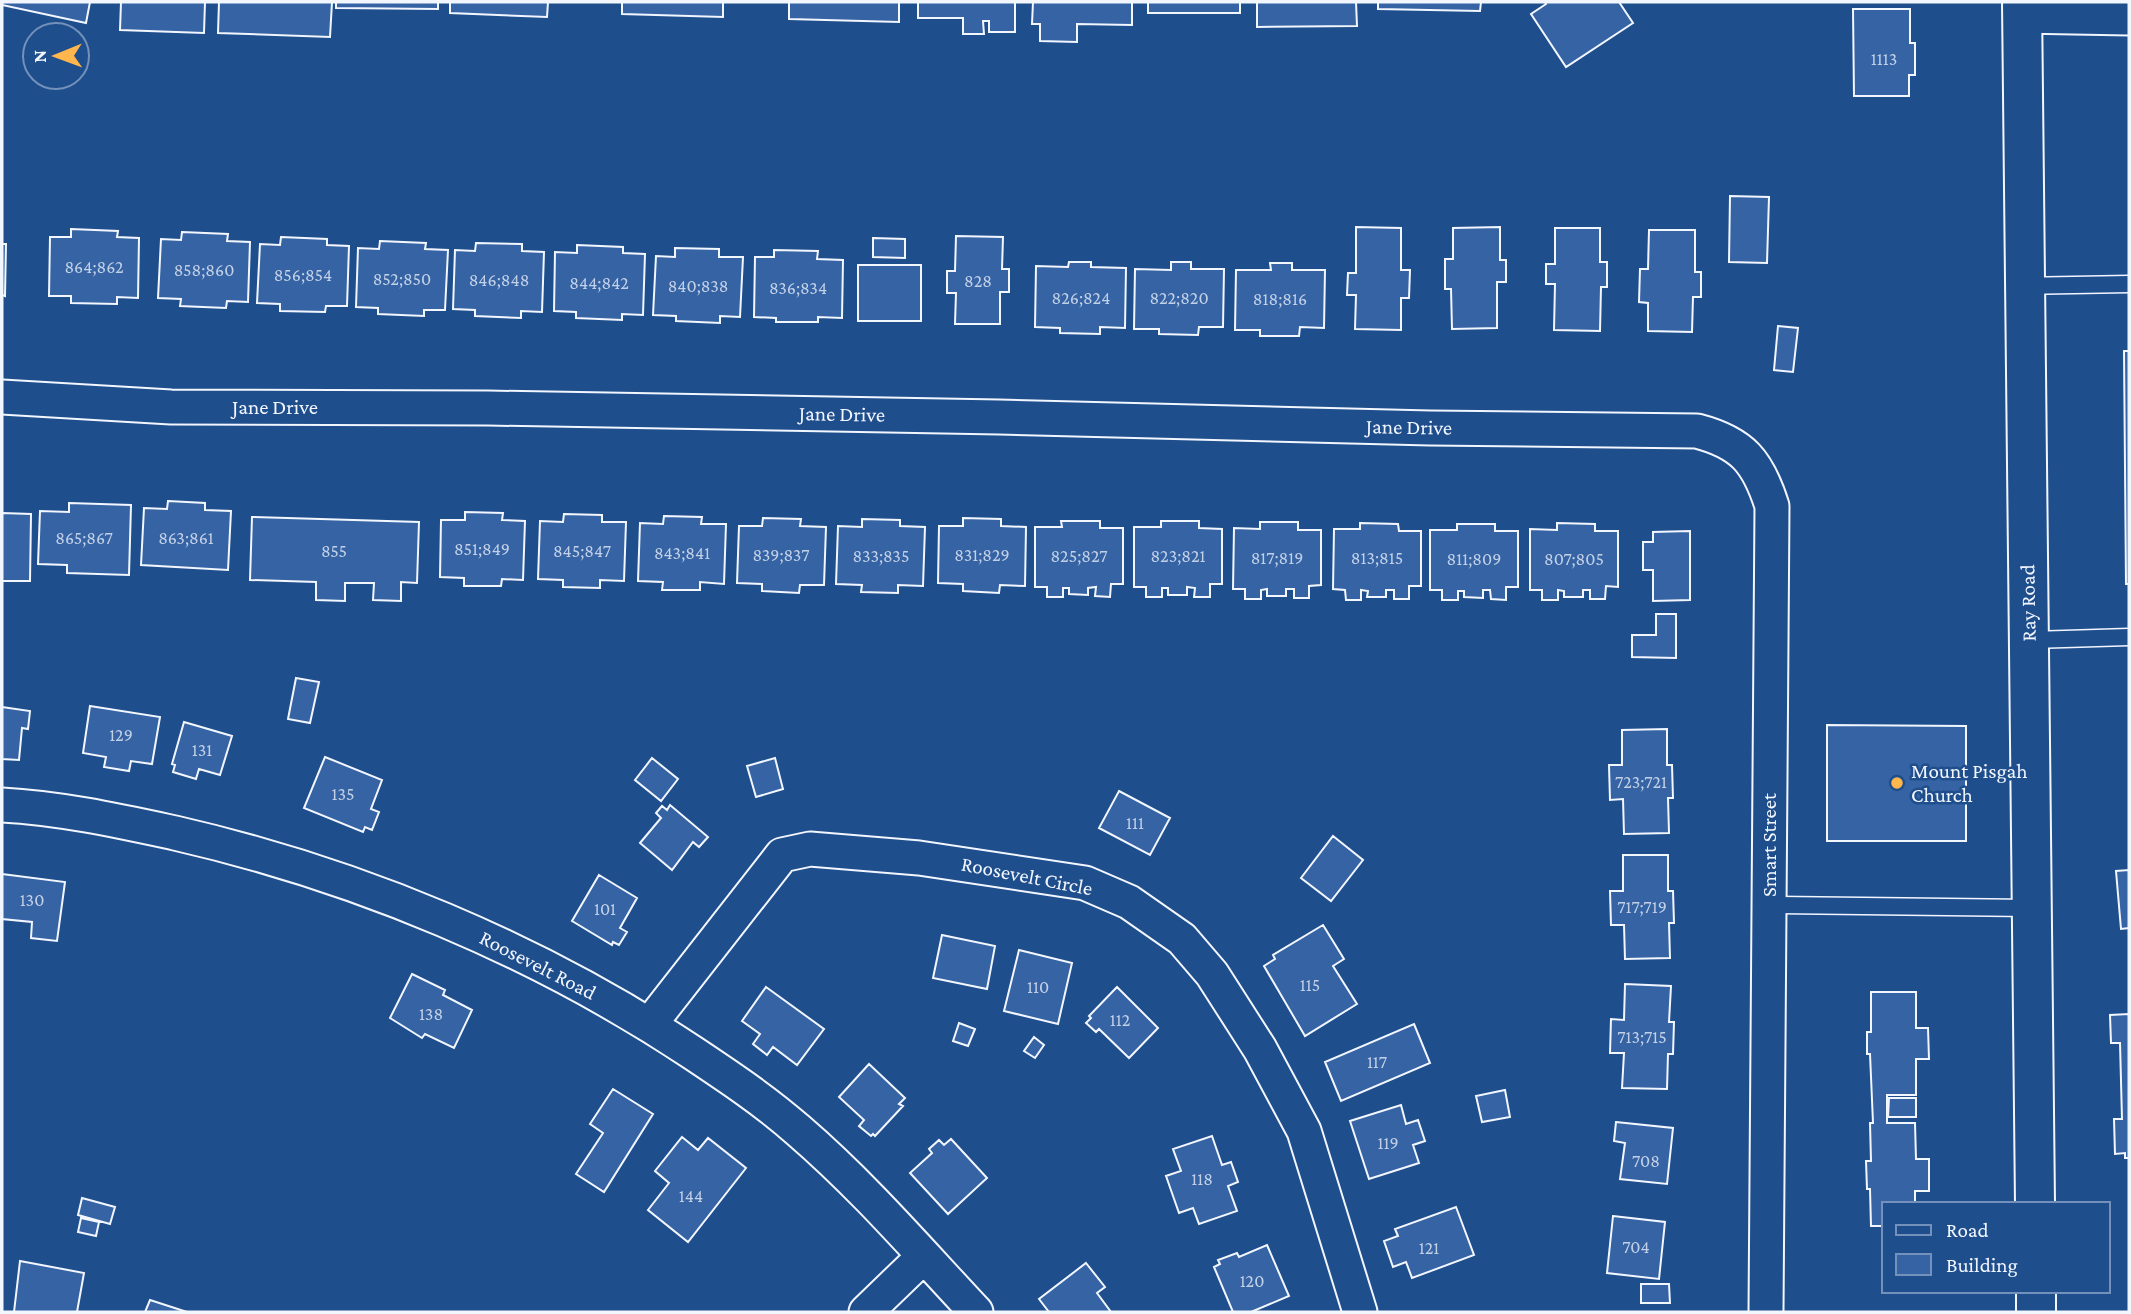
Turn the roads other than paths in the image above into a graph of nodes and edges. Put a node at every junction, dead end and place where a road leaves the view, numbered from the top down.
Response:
1 (2022, 9) edge
2 (2129, 18) edge
3 (2129, 284) edge
4 (2025, 286) junction
5 (2, 397) edge
6 (1683, 431) joint
7 (2129, 636) edge
8 (2029, 640) junction
9 (2, 805) edge
10 (1768, 905) junction
11 (2031, 908) junction
12 (650, 1024) junction
13 (2035, 1202) edge
14 (924, 1256) junction
15 (2036, 1293) edge
16 (866, 1312) edge
17 (976, 1312) edge
18 (1360, 1312) edge
19 (1766, 1312) edge
20 (2036, 1312) edge

1 - 2 street
1 - 4 street, Ray Road
3 - 4 lane
4 - 8 street, Ray Road
5 - 6 street, Jane Drive
6 - 10 street, Smart Street
7 - 8 lane
8 - 11 street, Ray Road
9 - 12 street, Roosevelt Road
10 - 11 lane
10 - 19 street, Smart Street
11 - 13 street, Ray Road
12 - 14 street, Roosevelt Road
12 - 18 street, Roosevelt Circle
14 - 16 street
14 - 17 street, Roosevelt Road
15 - 20 street

